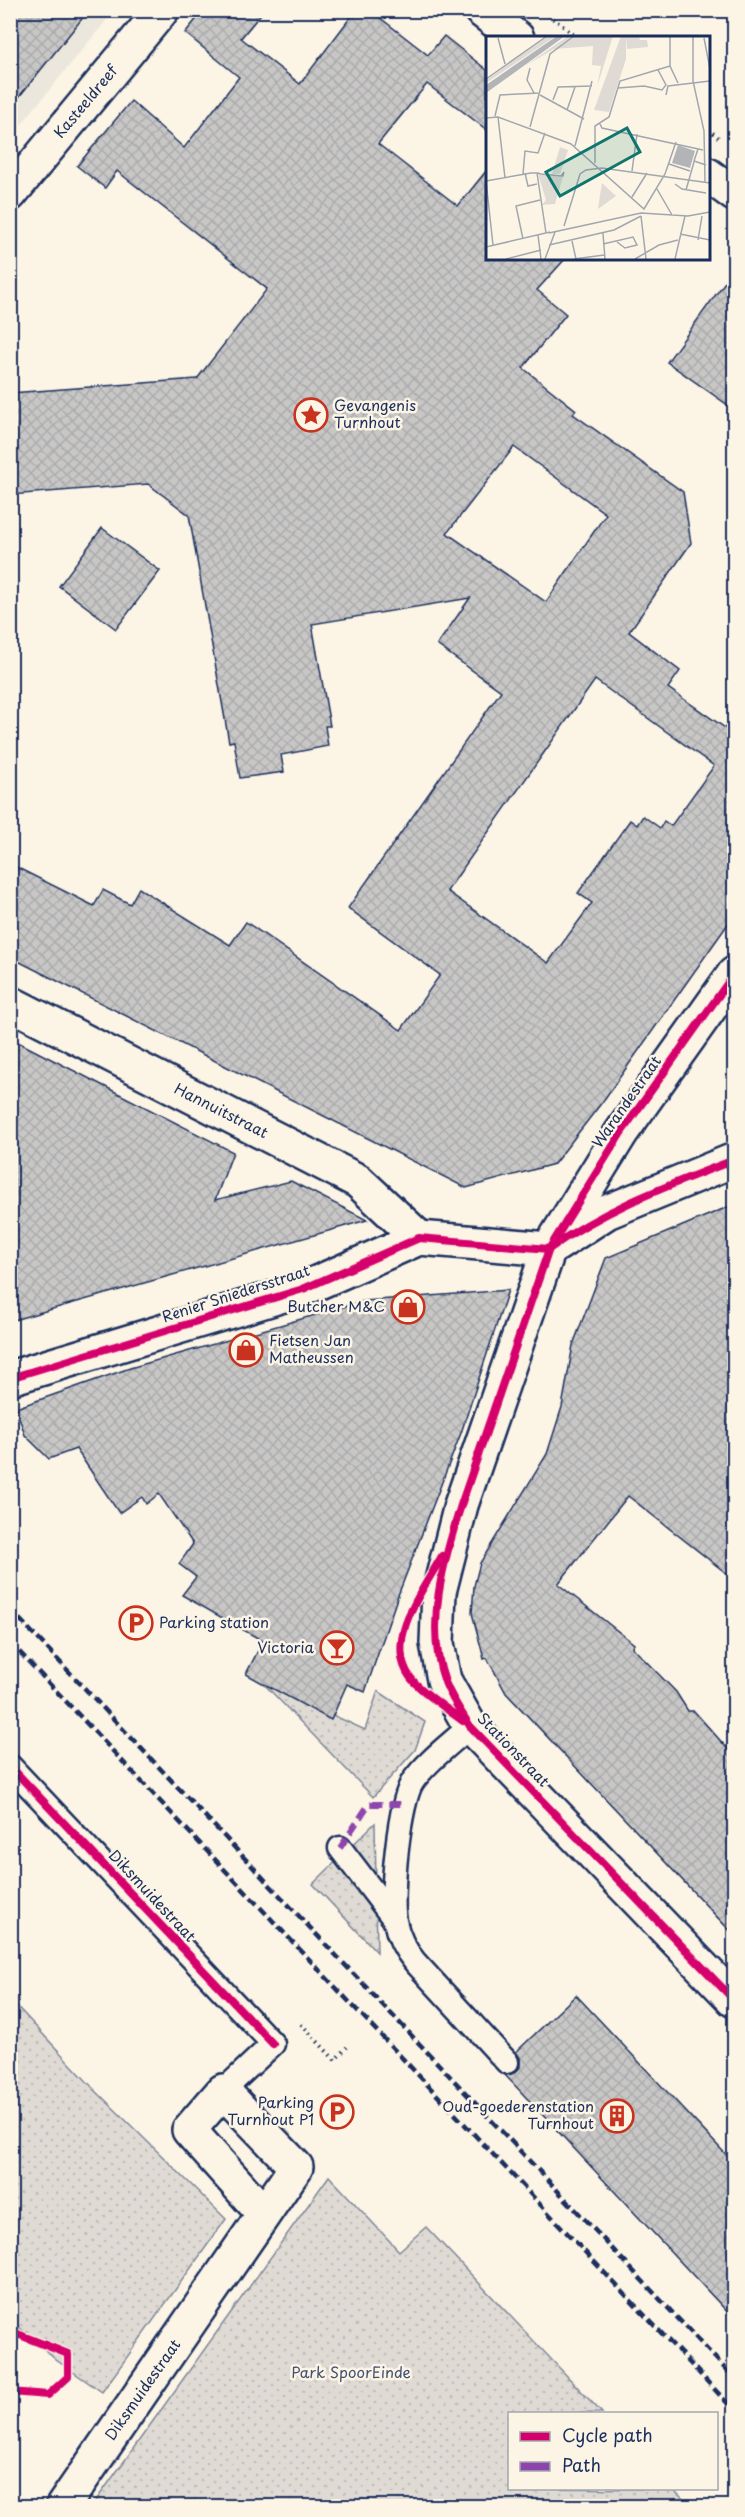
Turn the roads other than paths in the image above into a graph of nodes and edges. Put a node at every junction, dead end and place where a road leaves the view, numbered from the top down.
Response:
1 (162, 10) edge
2 (481, 10) edge
3 (514, 36) edge
4 (709, 176) edge
5 (10, 194) edge
6 (735, 194) edge
7 (735, 974) edge
8 (10, 1003) edge
9 (735, 1160) edge
10 (419, 1238) junction
11 (549, 1249) junction
12 (10, 1378) edge
13 (470, 1726) junction
14 (10, 1766) edge
15 (340, 1848) dead end
16 (394, 1919) junction
17 (735, 2000) edge
18 (507, 2062) dead end
19 (223, 2091) junction
20 (264, 2214) junction
21 (63, 2506) edge

1 - 5 street, Kasteeldreef
2 - 3 street
4 - 6 street
7 - 11 street, Warandestraat
8 - 10 street, Hannuitstraat
9 - 11 street
10 - 11 street, Renier Sniedersstraat
10 - 12 street, Renier Sniedersstraat
11 - 13 street, Stationstraat
13 - 16 lane
13 - 17 street, Stationstraat
14 - 19 lane, Diksmuidestraat
15 - 16 lane
16 - 18 lane
19 - 20 street, Diksmuidestraat
19 - 20 street, Diksmuidestraat
20 - 21 street, Diksmuidestraat

